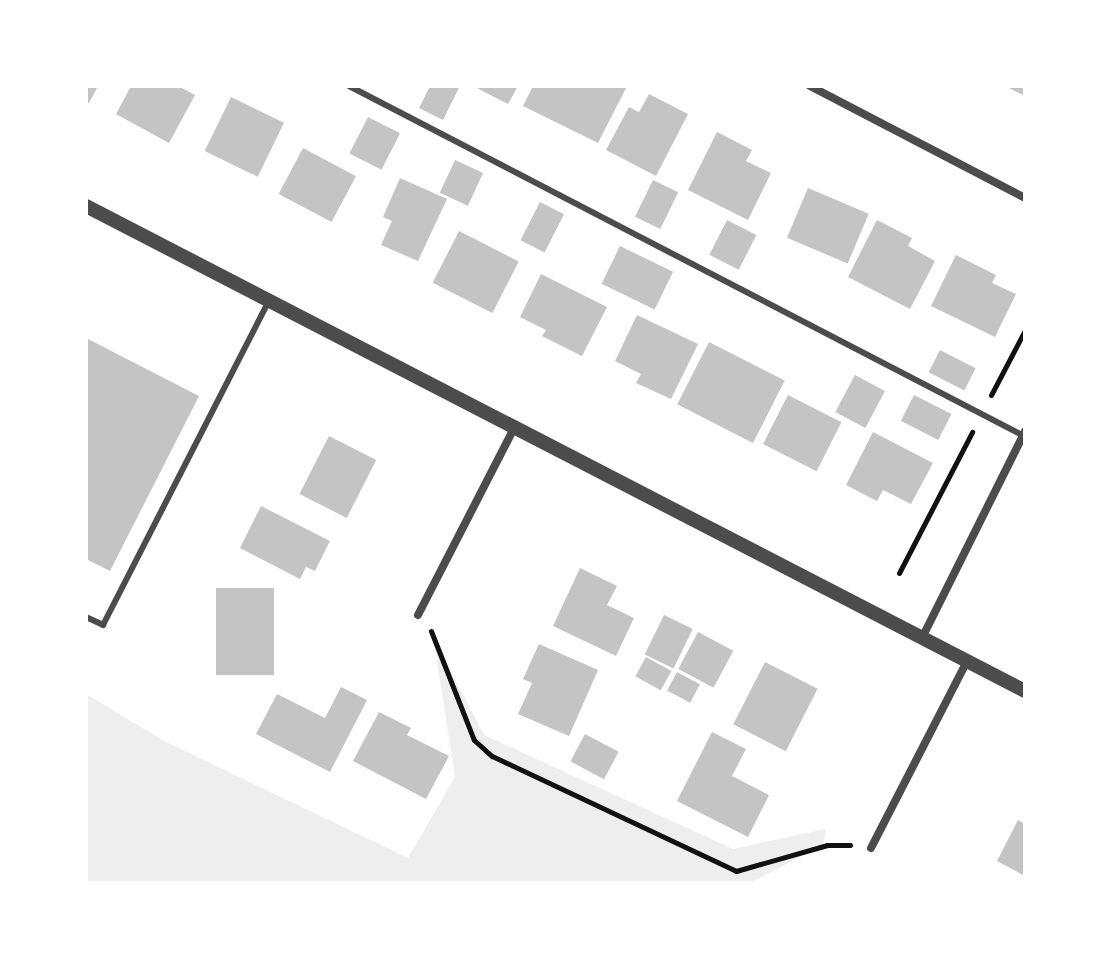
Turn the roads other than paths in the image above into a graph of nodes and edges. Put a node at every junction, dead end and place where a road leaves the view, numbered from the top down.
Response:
1 (349, 86) edge
2 (810, 86) edge
3 (1025, 198) edge
4 (86, 206) edge
5 (269, 301) junction
6 (514, 428) junction
7 (1024, 435) edge
8 (418, 615) road end
9 (86, 617) edge
10 (922, 638) junction
11 (967, 661) junction
12 (1025, 691) edge
13 (871, 848) road end

1 - 7 lane
2 - 3 street
4 - 5 street
5 - 6 street
5 - 9 lane
6 - 8 street
6 - 10 street
7 - 10 street
10 - 11 street
11 - 12 street
11 - 13 street

